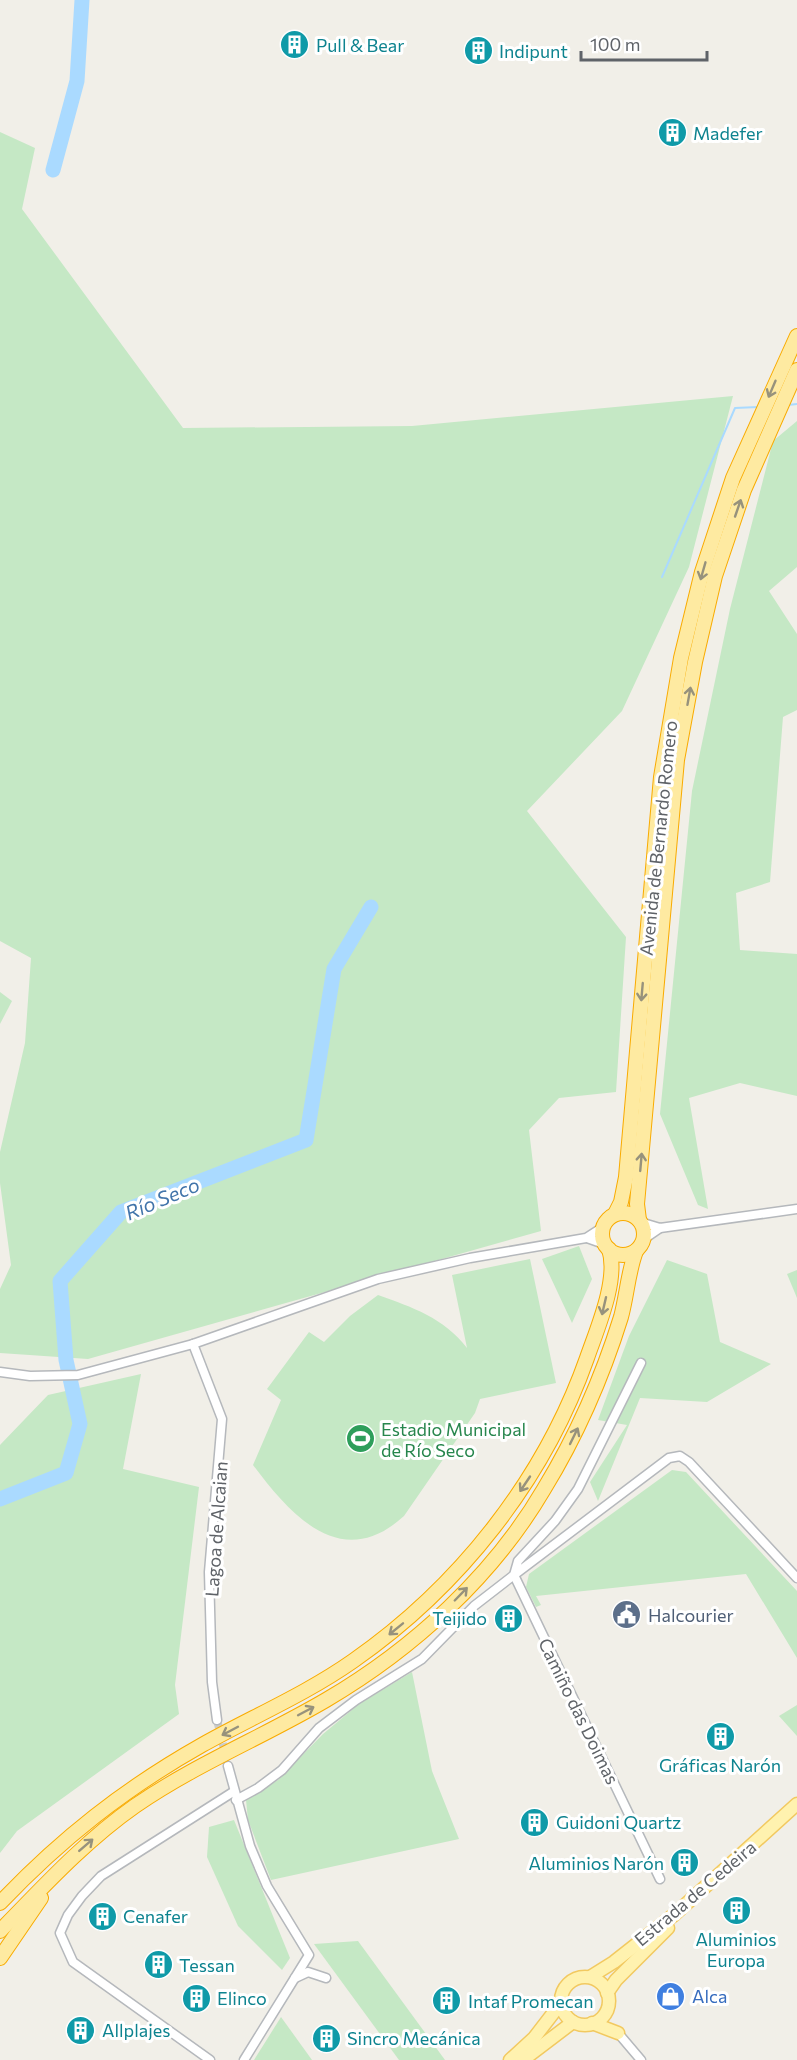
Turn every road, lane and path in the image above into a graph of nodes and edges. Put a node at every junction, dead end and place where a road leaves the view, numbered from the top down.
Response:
1 (797, 336) edge
2 (797, 370) edge
3 (797, 1209) edge
4 (615, 1214) junction
5 (640, 1221) junction
6 (603, 1227) junction
7 (660, 1228) junction
8 (586, 1238) junction
9 (640, 1245) junction
10 (607, 1247) junction
11 (193, 1344) junction
12 (641, 1363) dead end
13 (0, 1372) edge
14 (514, 1575) junction
15 (797, 1578) edge
16 (217, 1720) tunnel mouth
17 (228, 1766) tunnel mouth
18 (234, 1796) junction
19 (797, 1804) edge
20 (797, 1811) edge
21 (52, 1850) junction
22 (64, 1865) junction
23 (660, 1879) dead end
24 (0, 1890) edge
25 (0, 1903) edge
26 (0, 1931) edge
27 (0, 1958) edge
28 (590, 1977) junction
29 (295, 1978) junction
30 (326, 1978) dead end
31 (607, 1992) junction
32 (561, 2003) junction
33 (607, 2010) junction
34 (573, 2022) junction
35 (592, 2024) junction
36 (618, 2033) junction
37 (210, 2060) edge
38 (244, 2060) edge
39 (510, 2060) edge
40 (523, 2060) edge
41 (641, 2060) edge

1 -> 4 highway, Avenida de Bernardo Romero
5 -> 2 highway, Avenida de Bernardo Romero
3 - 7 street
4 - 5 highway
4 - 6 highway
5 - 7 street
5 - 9 highway
6 - 8 street
6 - 10 highway
7 - 9 street
8 - 10 street
8 - 11 street
9 - 10 highway
22 -> 9 highway
10 -> 21 highway
11 - 13 street
11 - 16 street, Lagoa de Alcaian
12 - 14 street
14 - 15 street
14 - 18 street
14 - 23 street, Camiño das Doimas
17 - 18 street
18 - 29 street
18 - 37 street
19 - 28 main road, Estrada de Cedeira
20 - 31 main road, Estrada de Cedeira
21 - 24 highway
21 - 25 highway
22 - 26 highway
22 - 27 highway
28 - 31 main road
28 - 32 main road
29 - 30 street
29 - 38 street
31 - 33 main road
32 - 34 main road
32 - 39 main road
33 - 35 main road
33 - 36 main road
34 - 35 main road
34 - 40 main road
35 - 36 main road
36 - 41 street

